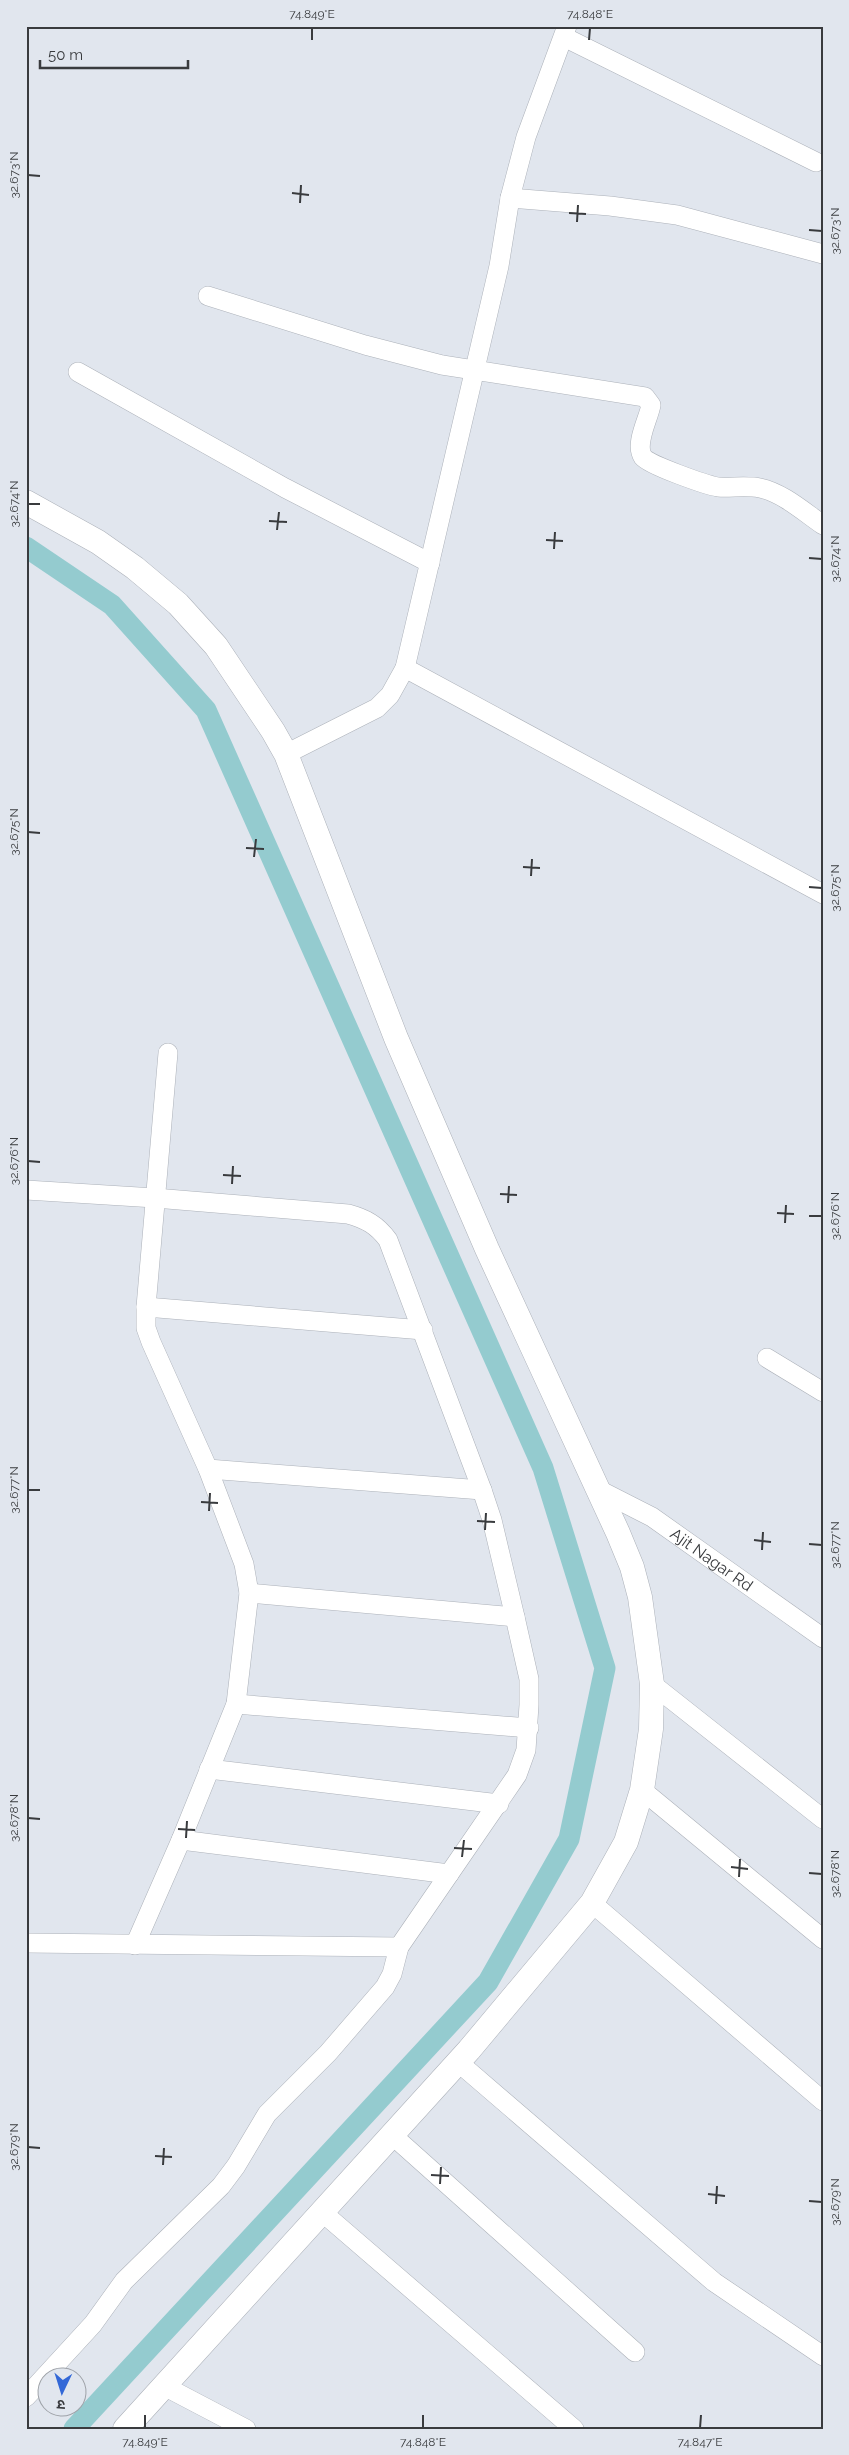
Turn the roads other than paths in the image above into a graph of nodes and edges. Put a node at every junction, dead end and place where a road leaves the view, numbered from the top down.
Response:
1 (565, 32) edge
2 (816, 162) dead end
3 (510, 198) junction
4 (823, 254) edge
5 (208, 296) dead end
6 (476, 371) junction
7 (78, 372) dead end
8 (26, 502) edge
9 (823, 525) edge
10 (430, 563) junction
11 (406, 668) junction
12 (286, 754) junction
13 (823, 894) edge
14 (168, 1053) dead end
15 (26, 1190) edge
16 (155, 1198) junction
17 (146, 1307) junction
18 (423, 1330) junction
19 (767, 1358) dead end
20 (823, 1392) edge
21 (208, 1469) junction
22 (597, 1488) junction
23 (482, 1490) junction
24 (248, 1593) junction
25 (515, 1617) junction
26 (823, 1638) edge
27 (652, 1684) junction
28 (236, 1704) junction
29 (529, 1728) junction
30 (209, 1769) junction
31 (642, 1790) junction
32 (499, 1804) junction
33 (823, 1819) edge
34 (181, 1840) junction
35 (449, 1874) junction
36 (592, 1903) junction
37 (823, 1939) edge
38 (26, 1943) edge
39 (135, 1945) junction
40 (399, 1947) junction
41 (458, 2062) junction
42 (823, 2101) edge
43 (392, 2135) junction
44 (322, 2212) junction
45 (636, 2352) dead end
46 (823, 2356) edge
47 (164, 2386) junction
48 (26, 2397) edge
49 (125, 2429) edge
50 (246, 2429) edge
51 (574, 2429) edge

1 - 2 street
1 - 3 street
3 - 4 street
3 - 6 street
5 - 6 street
6 - 9 street
6 - 10 street
7 - 10 street
8 - 12 street
10 - 11 street
11 - 12 street
11 - 13 street
12 - 22 street
14 - 16 street
15 - 16 street
16 - 17 street
16 - 18 street
17 - 18 street
17 - 21 street
18 - 23 street
19 - 20 street
21 - 23 street
21 - 24 street
22 - 26 street, Ajit Nagar Rd
22 - 27 street
23 - 25 street
24 - 25 street
24 - 28 street
25 - 29 street
27 - 31 street
27 - 33 street
28 - 29 street
28 - 30 street
29 - 32 street
30 - 32 street
30 - 34 street
31 - 36 street
31 - 37 street
32 - 35 street
34 - 35 street
34 - 39 street
35 - 40 street
36 - 41 street
36 - 42 street
38 - 39 street
39 - 40 street
40 - 48 street
41 - 43 street
41 - 46 street
43 - 44 street
43 - 45 street
44 - 47 street
44 - 51 street
47 - 49 street
47 - 50 street

